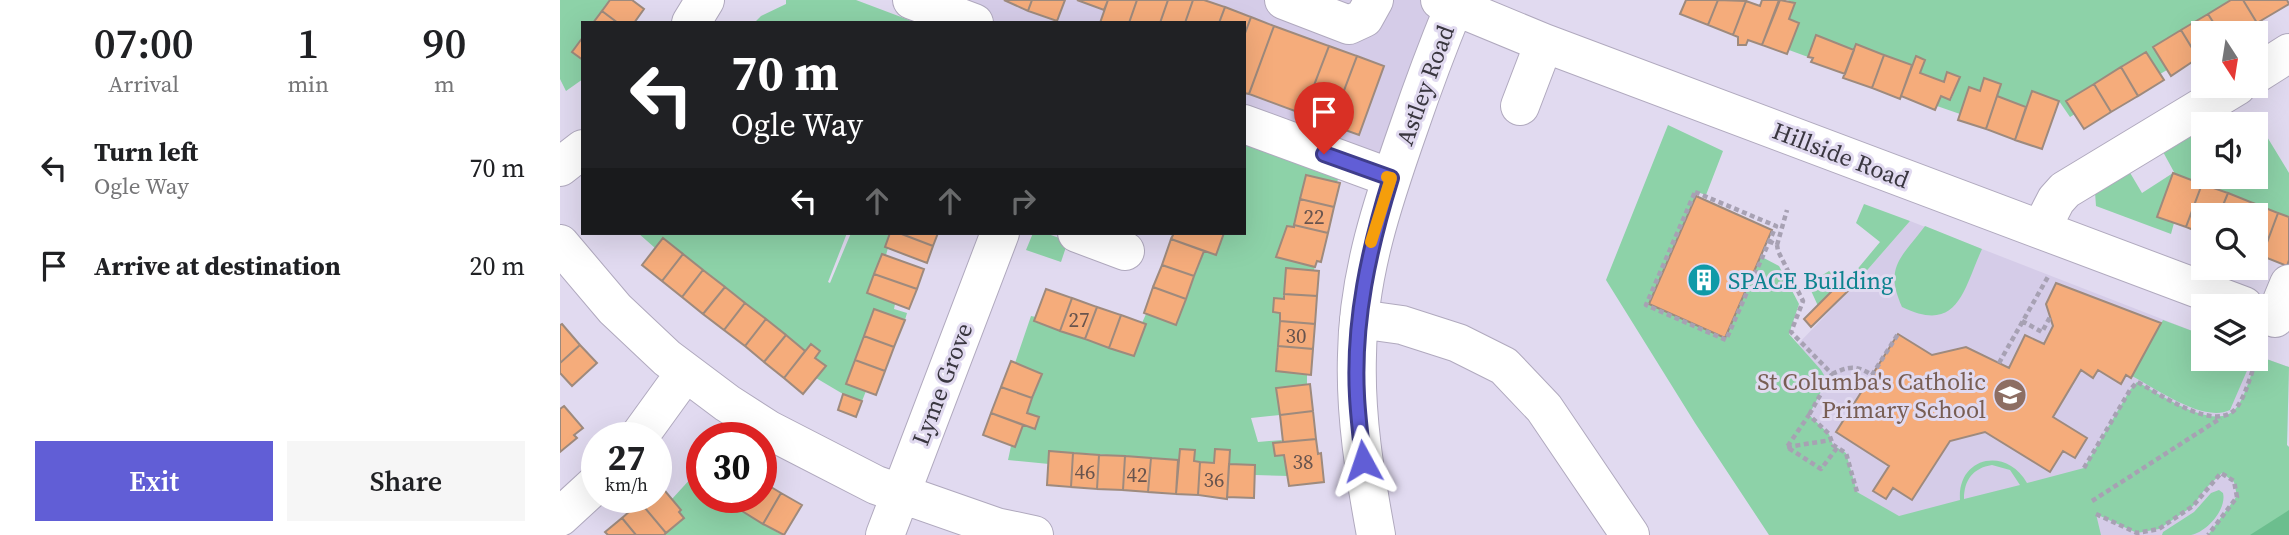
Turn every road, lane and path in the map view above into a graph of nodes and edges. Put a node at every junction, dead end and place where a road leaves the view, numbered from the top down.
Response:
1 (705, 0) edge
2 (912, 0) edge
3 (1284, 0) edge
4 (1374, 0) edge
5 (1447, 3) edge
6 (692, 21) edge
7 (969, 21) edge
8 (1544, 43) junction
9 (2289, 53) edge
10 (2268, 66) edge
11 (2216, 98) edge
12 (1520, 106) dead end
13 (1246, 125) edge
14 (581, 151) edge
15 (560, 167) edge
16 (1391, 178) junction
17 (1787, 211) dead end
18 (2041, 229) junction
19 (999, 235) edge
20 (1082, 235) edge
21 (1769, 241) junction
22 (560, 244) edge
23 (1777, 245) junction
24 (1125, 251) dead end
25 (2049, 275) dead end
26 (2271, 308) edge
27 (2050, 317) dead end
28 (1359, 319) junction
29 (2022, 321) junction
30 (1898, 334) dead end
31 (1999, 363) dead end
32 (2252, 371) edge
33 (685, 373) junction
34 (1832, 374) junction
35 (1809, 415) junction
36 (2222, 417) junction
37 (650, 422) edge
38 (1831, 440) junction
39 (1787, 447) junction
40 (1837, 448) junction
41 (2084, 468) dead end
42 (1857, 492) dead end
43 (900, 493) junction
44 (581, 498) edge
45 (2092, 500) dead end
46 (2095, 514) dead end
47 (560, 517) edge
48 (2148, 533) edge
49 (1371, 534) edge
50 (885, 535) edge
51 (1034, 535) edge
52 (1630, 535) edge
53 (2208, 535) edge

1 - 6 street
2 - 7 street
3 - 4 street
5 - 8 street, Hillside Road
5 - 16 street, Astley Road
8 - 12 street
8 - 18 street, Hillside Road
9 - 10 street
11 - 18 street
13 - 16 street
14 - 15 street
16 - 28 street, Astley Road
17 - 23 path
18 - 26 street, Hillside Road
19 - 43 street, Lyme Grove
20 - 24 street
21 - 21 path
21 - 23 path
22 - 33 street
23 - 34 path
25 - 29 path
27 - 29 path
28 - 49 street, Astley Road
28 - 52 street
29 - 31 path
30 - 34 path
32 - 36 path
33 - 37 street
33 - 43 street
34 - 35 path
35 - 38 path
35 - 39 path
36 - 41 path
36 - 45 path
38 - 39 path
38 - 40 path
39 - 40 path
40 - 42 path
43 - 50 street, Lyme Grove
43 - 51 street
44 - 47 street
46 - 48 path
48 - 53 path

